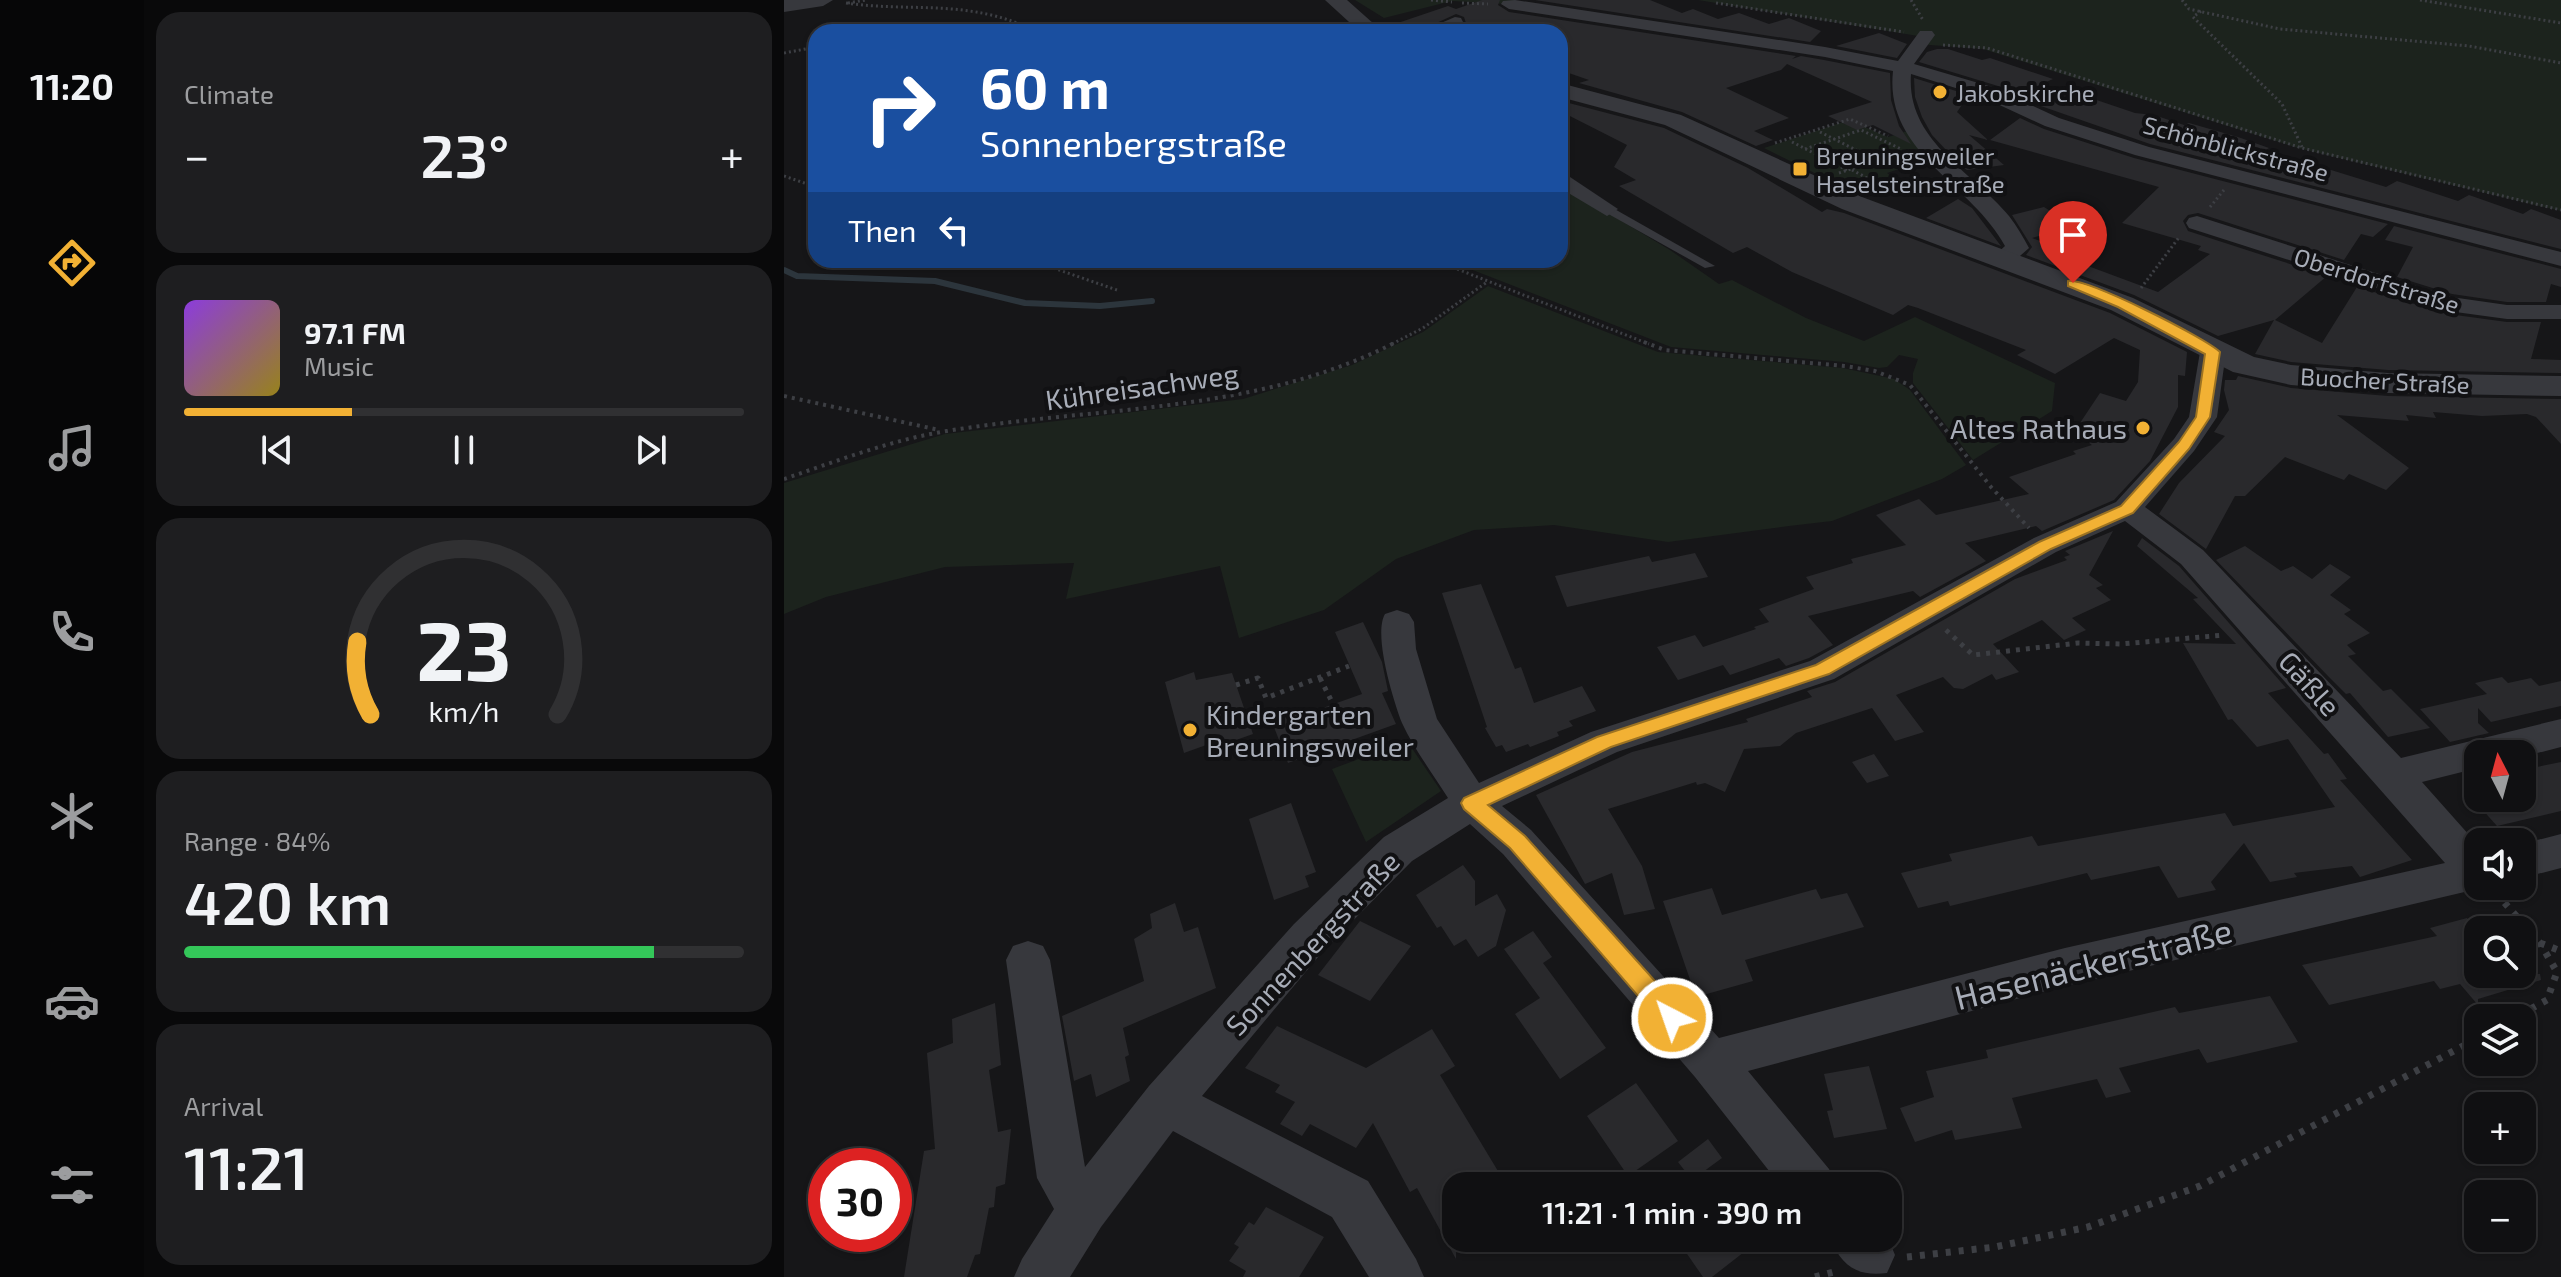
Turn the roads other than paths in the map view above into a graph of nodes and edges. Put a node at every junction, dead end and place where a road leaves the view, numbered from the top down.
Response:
1 (823, 0) edge
2 (1509, 4) road end
3 (784, 6) edge
4 (1342, 6) edge
5 (1455, 22) dead end
6 (1363, 24) edge
7 (1450, 24) edge
8 (1924, 40) road end
9 (1904, 67) junction
10 (1568, 92) edge
11 (1568, 184) edge
12 (1607, 209) joint
13 (2197, 223) dead end
14 (2004, 258) junction
15 (2561, 259) edge
16 (1709, 266) dead end
17 (2561, 312) edge
18 (2213, 352) junction
19 (2561, 386) edge
20 (2127, 509) junction
21 (1397, 622) dead end
22 (2561, 733) edge
23 (2533, 740) edge
24 (2464, 757) edge
25 (2393, 775) junction
26 (1472, 803) junction
27 (2561, 851) edge
28 (2464, 857) edge
29 (2536, 857) edge
30 (2464, 876) edge
31 (1028, 960) dead end
32 (1711, 1062) junction
33 (1166, 1102) junction
34 (1801, 1172) edge
35 (1083, 1209) junction
36 (1040, 1277) edge
37 (1398, 1277) edge

1 - 3 street
2 - 9 street, Schönblickstraße
4 - 6 street
5 - 7 street
8 - 9 street
9 - 14 street
9 - 15 street, Schönblickstraße
10 - 14 street, Buocher Straße
11 - 12 street
12 - 16 lane
13 - 17 street, Oberdorfstraße
14 - 18 street, Buocher Straße
18 - 19 street, Buocher Straße
18 - 20 street, Sonnenbergstraße
20 - 25 street, Gäßle
20 - 26 street, Sonnenbergstraße
21 - 26 street
22 - 23 street
24 - 25 street
25 - 28 street, Gäßle
26 - 32 street
26 - 33 street, Sonnenbergstraße
27 - 29 street
30 - 32 street, Hasenäckerstraße
31 - 35 street
32 - 34 street
33 - 35 street, Sonnenbergstraße
33 - 37 street
35 - 36 street, Sonnenbergstraße

